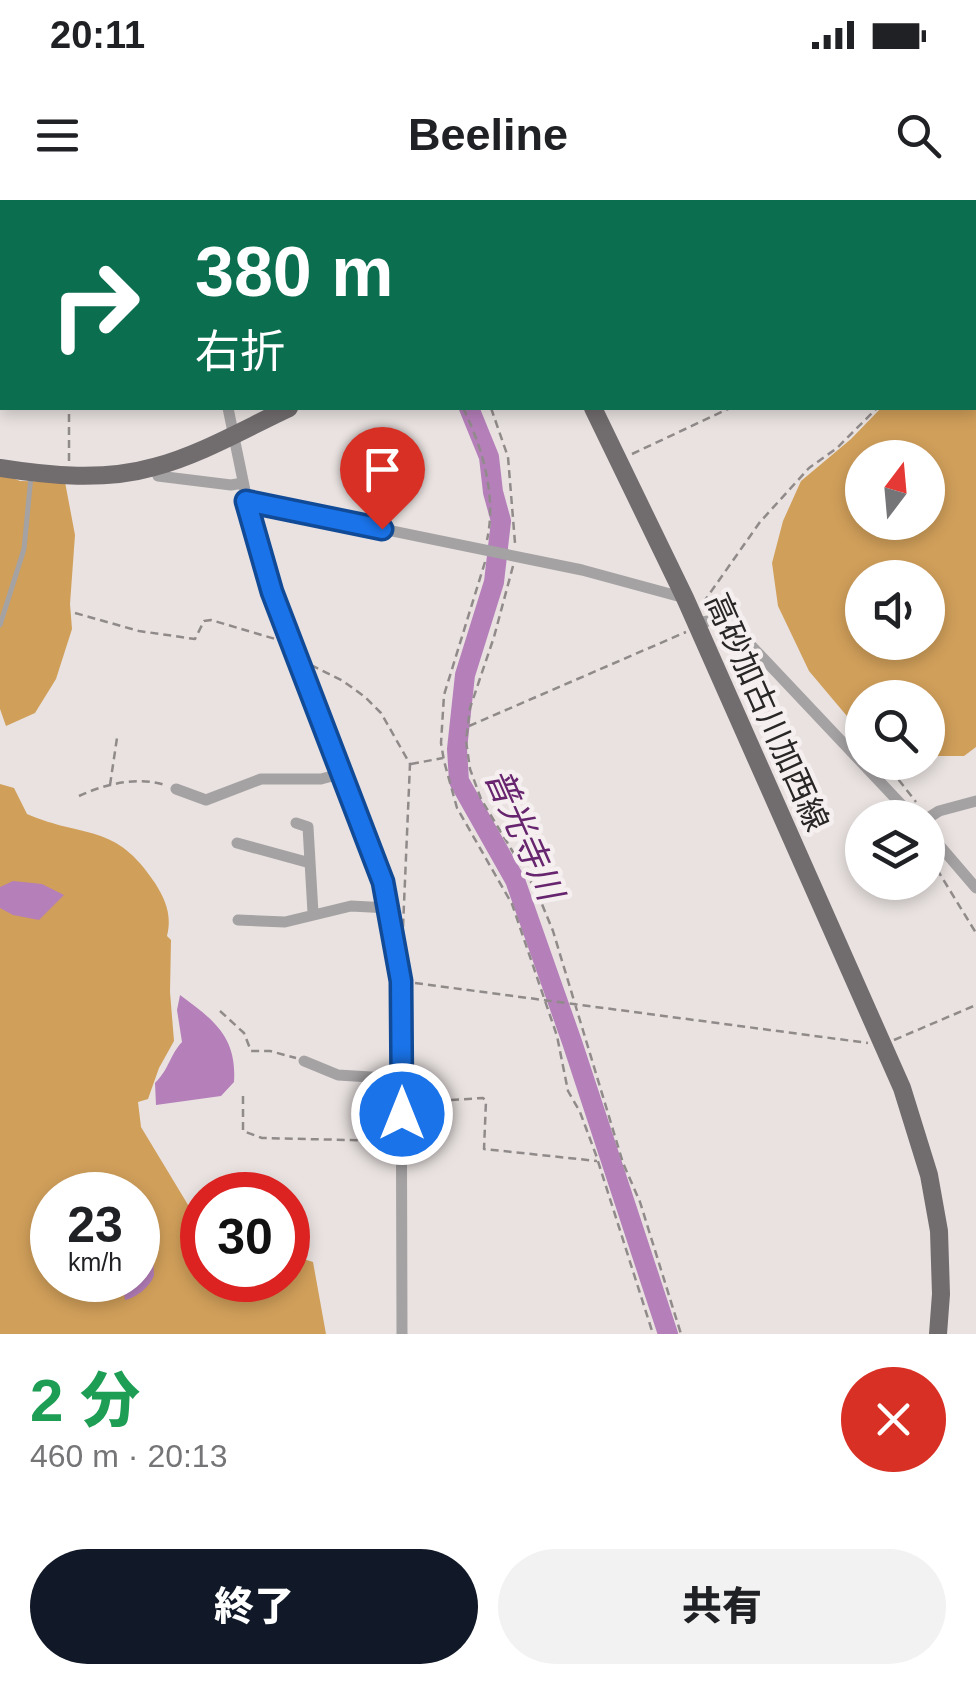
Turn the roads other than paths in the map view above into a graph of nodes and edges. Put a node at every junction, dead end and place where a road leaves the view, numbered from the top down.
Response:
1 (228, 410) edge
2 (285, 410) edge
3 (594, 410) edge
4 (233, 434) junction
5 (0, 468) edge
6 (154, 468) junction
7 (32, 473) junction
8 (243, 483) junction
9 (246, 501) junction
10 (692, 615) junction
11 (0, 625) edge
12 (340, 774) junction
13 (176, 789) road end
14 (906, 800) edge
15 (976, 801) edge
16 (945, 809) edge
17 (296, 823) dead end
18 (237, 843) dead end
19 (945, 852) edge
20 (310, 863) junction
21 (976, 888) edge
22 (389, 910) junction
23 (313, 913) junction
24 (404, 913) road end
25 (238, 920) dead end
26 (304, 1061) road end
27 (403, 1083) junction
28 (402, 1334) edge
29 (938, 1334) edge

1 - 4 street
2 - 4 main road
3 - 10 main road, 高砂加古川加西線
4 - 6 main road
4 - 8 street
5 - 7 main road
6 - 7 main road
6 - 8 street
7 - 11 lane
8 - 9 street
9 - 10 street
9 - 12 street
10 - 14 street
10 - 29 main road, 高砂加古川加西線
12 - 13 street
12 - 22 street
15 - 16 street
17 - 20 street
18 - 20 street
19 - 21 street
20 - 23 street
22 - 23 street
22 - 24 street
22 - 27 street
23 - 25 street
26 - 27 street
27 - 28 street

